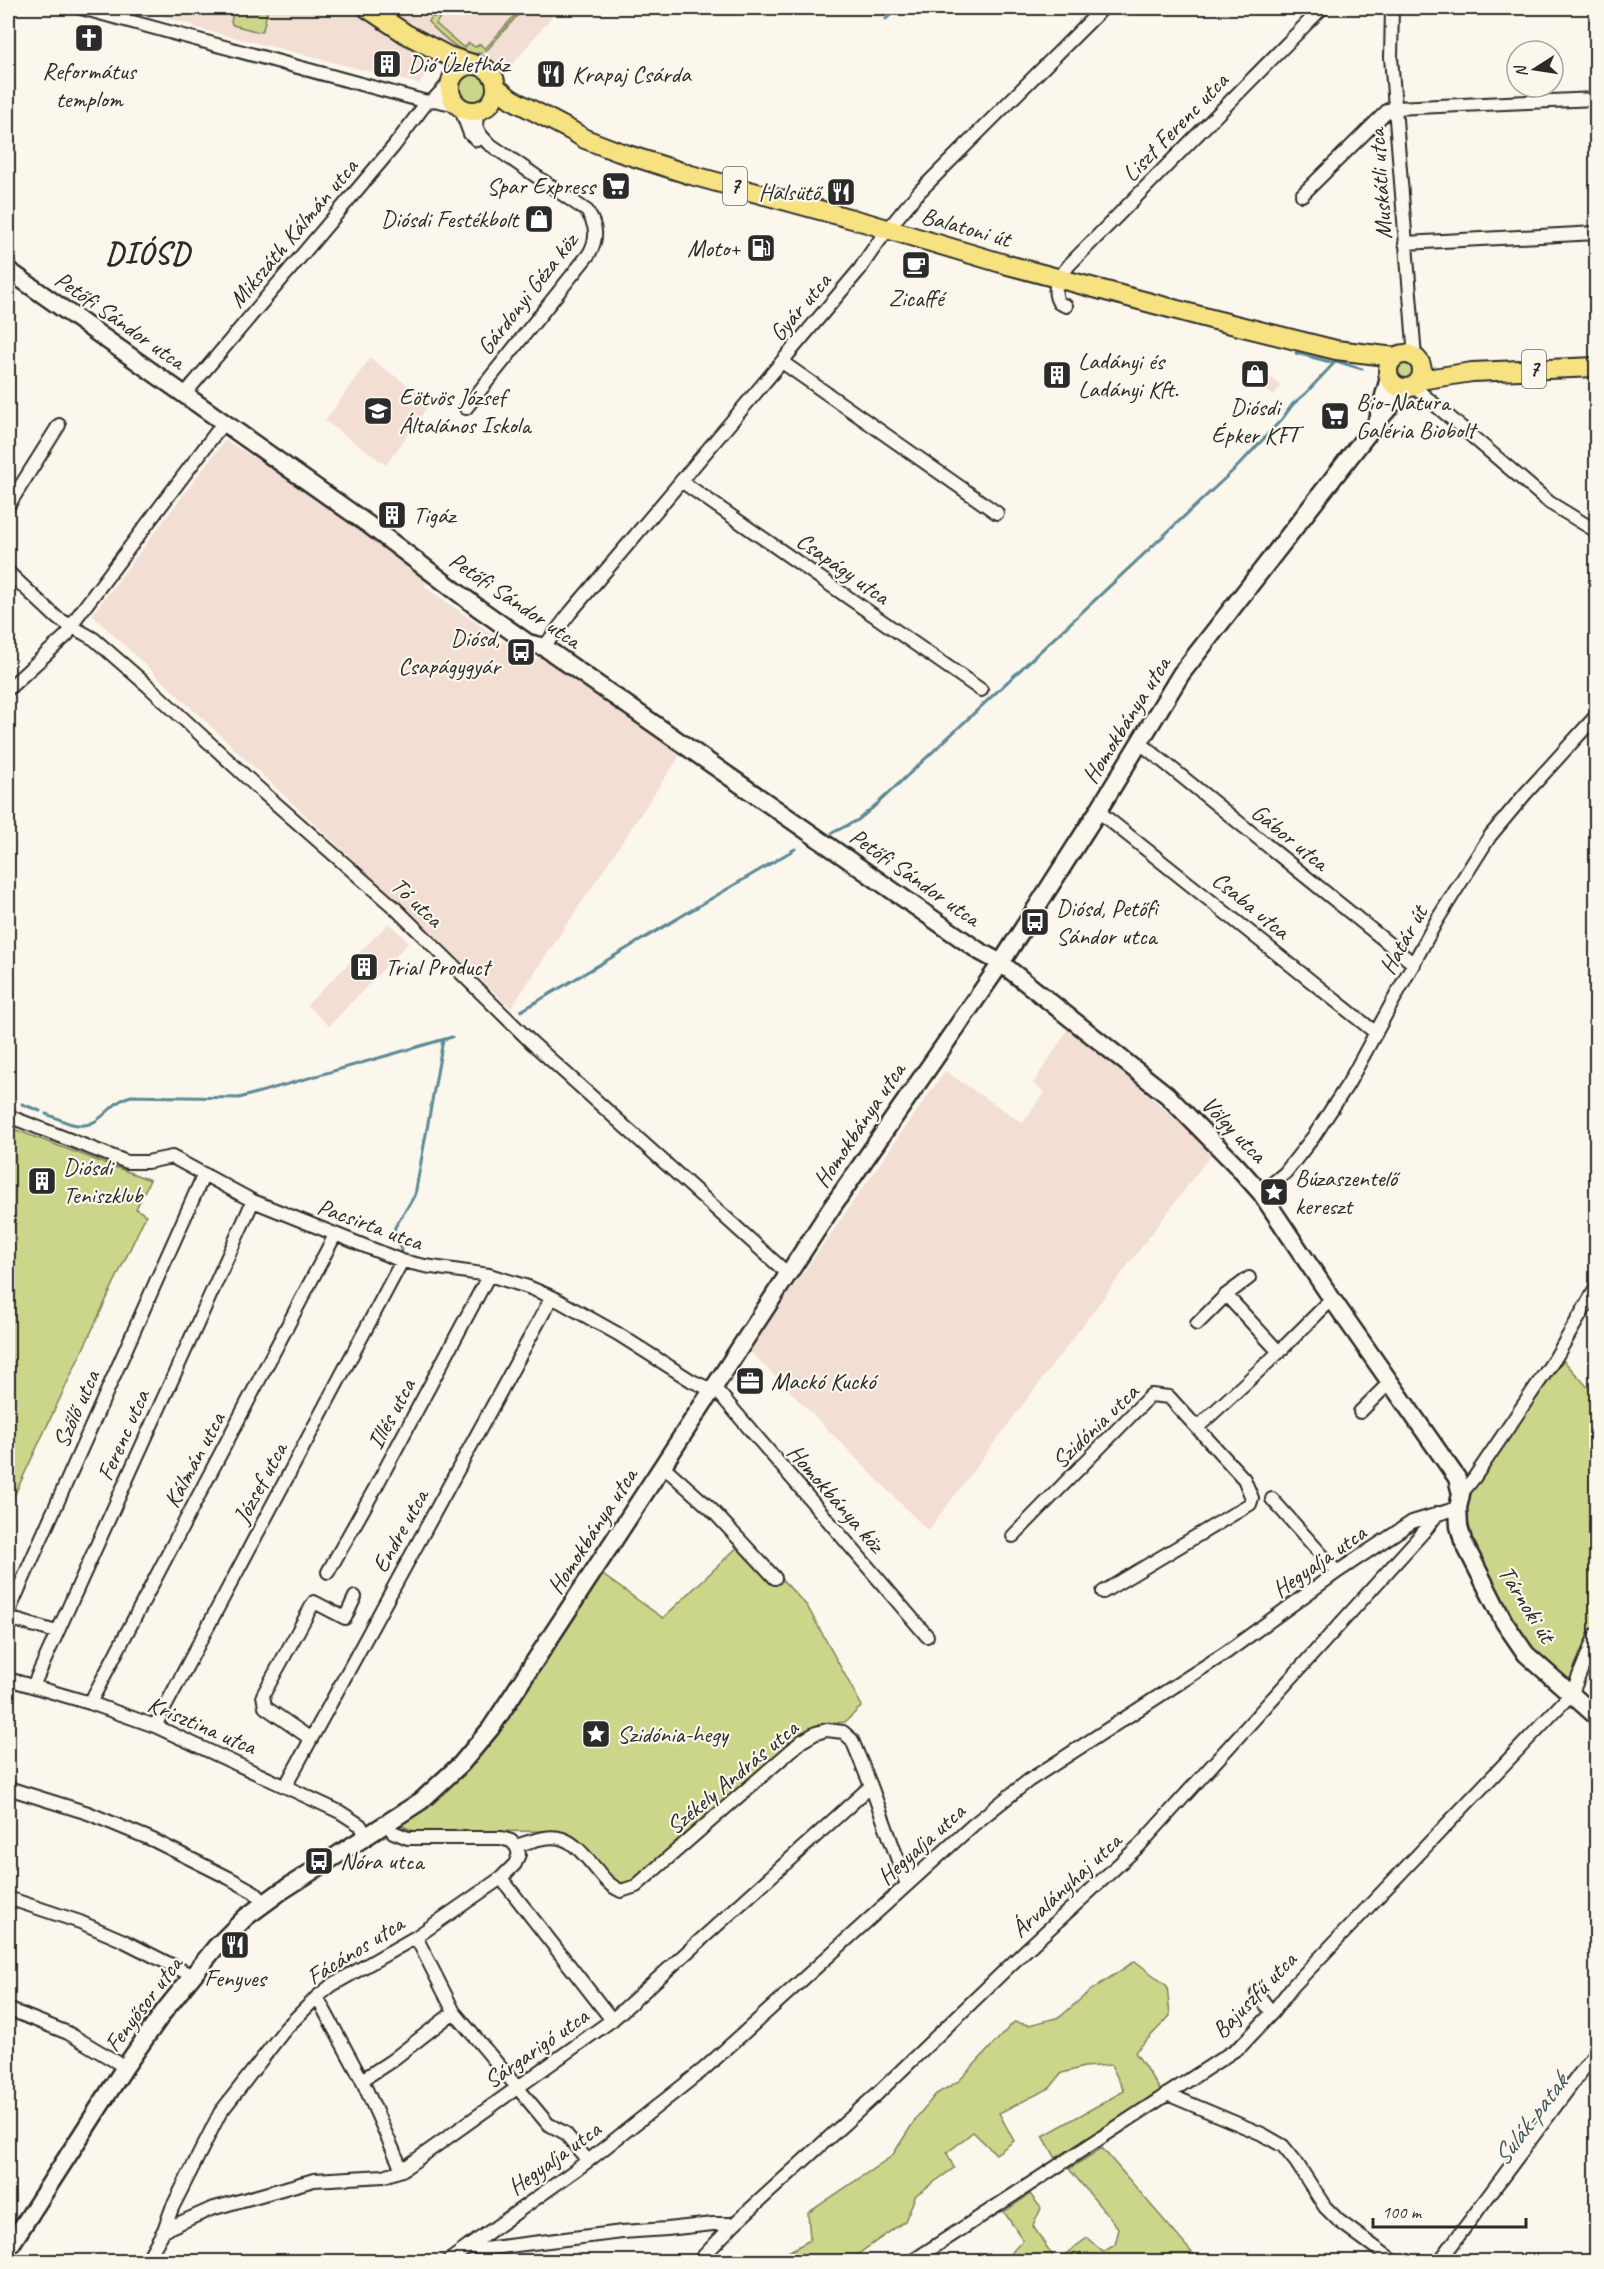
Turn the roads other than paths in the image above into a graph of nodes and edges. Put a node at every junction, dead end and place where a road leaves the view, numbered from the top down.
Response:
1 (81, 8) edge
2 (367, 8) edge
3 (1103, 8) edge
4 (1322, 8) edge
5 (1392, 8) edge
6 (406, 34) junction
7 (473, 64) junction
8 (450, 80) junction
9 (496, 87) junction
10 (1596, 99) edge
11 (430, 101) junction
12 (458, 106) junction
13 (1395, 108) junction
14 (481, 109) junction
15 (585, 139) junction
16 (488, 143) junction
17 (1302, 195) dead end
18 (886, 230) junction
19 (1596, 233) edge
20 (1405, 243) junction
21 (8, 270) edge
22 (1059, 278) junction
23 (1066, 306) dead end
24 (1336, 351) junction
25 (1395, 357) junction
26 (782, 362) junction
27 (1596, 367) edge
28 (1415, 375) junction
29 (1389, 377) junction
30 (184, 395) junction
31 (466, 408) dead end
32 (224, 422) junction
33 (1376, 423) junction
34 (59, 425) dead end
35 (681, 481) junction
36 (8, 507) edge
37 (998, 513) dead end
38 (1596, 531) edge
39 (8, 572) edge
40 (72, 627) junction
41 (544, 648) junction
42 (8, 689) edge
43 (981, 690) dead end
44 (1596, 716) edge
45 (1139, 742) junction
46 (1098, 811) junction
47 (1001, 963) junction
48 (1414, 964) junction
49 (1376, 1033) junction
50 (8, 1116) edge
51 (204, 1174) junction
52 (1261, 1193) junction
53 (252, 1201) junction
54 (335, 1235) junction
55 (402, 1261) junction
56 (788, 1274) junction
57 (489, 1275) junction
58 (1249, 1278) dead end
59 (1596, 1288) edge
60 (1226, 1295) junction
61 (552, 1297) junction
62 (1332, 1299) junction
63 (1197, 1324) dead end
64 (1279, 1352) junction
65 (1390, 1382) junction
66 (712, 1390) junction
67 (1360, 1412) dead end
68 (1198, 1427) junction
69 (663, 1466) junction
70 (1272, 1499) dead end
71 (1460, 1501) junction
72 (1438, 1513) junction
73 (1013, 1536) dead end
74 (328, 1572) dead end
75 (1336, 1572) junction
76 (775, 1578) dead end
77 (1103, 1592) dead end
78 (355, 1597) dead end
79 (56, 1632) junction
80 (1596, 1634) edge
81 (927, 1636) dead end
82 (8, 1679) edge
83 (33, 1686) junction
84 (1572, 1693) junction
85 (90, 1703) junction
86 (1596, 1716) edge
87 (155, 1726) junction
88 (311, 1738) junction
89 (286, 1785) junction
90 (871, 1786) junction
91 (8, 1788) edge
92 (387, 1824) junction
93 (367, 1836) junction
94 (516, 1846) junction
95 (501, 1878) junction
96 (907, 1885) junction
97 (8, 1898) edge
98 (265, 1903) junction
99 (416, 1937) junction
100 (193, 1976) junction
101 (1257, 1993) dead end
102 (317, 1996) junction
103 (8, 2009) edge
104 (454, 2012) junction
105 (1272, 2013) junction
106 (612, 2020) junction
107 (1596, 2052) edge
108 (125, 2067) junction
109 (362, 2080) junction
110 (516, 2087) junction
111 (1167, 2094) junction
112 (588, 2161) junction
113 (402, 2170) junction
114 (734, 2224) junction
115 (164, 2230) junction
116 (469, 2246) junction
117 (8, 2249) edge
118 (146, 2262) edge
119 (447, 2262) edge
120 (698, 2262) edge
121 (911, 2262) edge
122 (1395, 2262) edge
123 (1439, 2262) edge

1 - 11 street
2 - 6 main road, 7
3 - 18 street, Gyár utca
4 - 22 street, Liszt Ferenc utca
5 - 13 street, Muskátli utca
6 - 7 main road, 7
6 - 8 main road, 7
7 - 8 main road
7 - 9 main road, 7
8 - 11 street, Mikszáth Kálmán utca
8 - 12 main road, 7
9 - 14 main road
9 - 15 main road, Balatoni út / 7
10 - 13 street
11 - 12 street
11 - 30 street, Mikszáth Kálmán utca
12 - 14 main road, 7
12 - 16 street, Gárdonyi Géza köz
13 - 17 street
13 - 20 street, Muskátli utca
14 - 15 main road, Balatoni út / 7
14 - 16 street
15 - 18 main road, Balatoni út / 7
16 - 31 street, Gárdonyi Géza köz
18 - 22 main road, Balatoni út / 7
18 - 26 street, Gyár utca
19 - 20 street
20 - 28 street, Muskátli utca
21 - 30 street, Petőfi Sándor utca
22 - 23 street
22 - 24 main road, Balatoni út / 7
24 - 25 main road, Balatoni út / 7
24 - 29 main road, Balatoni út / 7
25 - 28 main road, 7
25 - 29 main road
26 - 35 street, Gyár utca
26 - 37 street
27 - 28 main road, 7
28 - 29 main road, 7
28 - 33 street, Homokbánya utca
28 - 38 street
29 - 33 street, Homokbánya utca
30 - 32 street, Petőfi Sándor utca
32 - 40 street
32 - 41 street, Petőfi Sándor utca
33 - 45 street, Homokbánya utca
34 - 36 street
35 - 41 street, Gyár utca
35 - 43 street, Csapágy utca
39 - 40 street, Tó utca
40 - 42 street
40 - 56 street, Tó utca
41 - 47 street, Petőfi Sándor utca
44 - 48 street, Határ út
45 - 46 street, Homokbánya utca
45 - 48 street, Gábor utca
46 - 47 street, Homokbánya utca
46 - 49 street, Csaba utca
47 - 52 street, Völgy utca
47 - 56 street, Homokbánya utca
48 - 49 street, Határ út
49 - 52 street, Határ út
50 - 51 street, Pacsirta utca
51 - 53 street, Pacsirta utca
51 - 79 street, Szőlő utca
52 - 62 street, Völgy utca
53 - 54 street, Pacsirta utca
53 - 79 street, Ferenc utca
54 - 55 street, Pacsirta utca
54 - 85 street, Kálmán utca
55 - 57 street, Pacsirta utca
55 - 87 street, József utca
56 - 66 street, Homokbánya utca
57 - 61 street, Pacsirta utca
57 - 74 street, Illés utca
58 - 60 street
59 - 71 street
60 - 63 street
60 - 64 street
61 - 66 street, Pacsirta utca
61 - 88 street, Endre utca
62 - 64 street
62 - 65 street, Völgy utca
64 - 68 street
65 - 67 street
65 - 71 street, Völgy utca
66 - 69 street, Homokbánya utca
66 - 81 street, Homokbánya köz
68 - 73 street, Szidónia utca
68 - 77 street, Szidónia utca
69 - 76 street
69 - 92 street, Homokbánya utca
70 - 75 street
71 - 72 street, Hegyalja utca
71 - 84 street, Tárnoki út
72 - 75 street, Hegyalja utca
72 - 114 street, Árvalányhaj utca
75 - 96 street, Hegyalja utca
78 - 88 street
79 - 83 street, Ferenc utca
80 - 84 street
82 - 83 street, Krisztina utca
83 - 85 street, Krisztina utca
84 - 86 street, Tárnoki út
84 - 105 street, Bajuszfű utca
85 - 87 street, Krisztina utca
87 - 89 street, Krisztina utca
88 - 89 street, Endre utca
89 - 93 street, Krisztina utca
90 - 94 street, Székely András utca
90 - 96 street, Székely András utca
90 - 106 street, Sárgarigó utca
91 - 98 street
92 - 93 street, Homokbánya utca
92 - 94 street
93 - 98 street, Fenyősor utca
94 - 95 street, Fácános utca
95 - 99 street, Fácános utca
95 - 106 street
96 - 112 street, Hegyalja utca
97 - 100 street
98 - 100 street, Fenyősor utca
99 - 102 street, Fácános utca
99 - 104 street
100 - 108 street, Fenyősor utca
101 - 105 street
102 - 109 street
102 - 115 street, Fácános utca
103 - 108 street
104 - 109 street
104 - 110 street
105 - 111 street, Bajuszfű utca
106 - 110 street, Sárgarigó utca
107 - 123 street
108 - 117 street, Fenyősor utca
109 - 113 street
110 - 112 street
110 - 113 street, Sárgarigó utca
111 - 121 street, Bajuszfű utca
111 - 122 street
112 - 116 street, Hegyalja utca
113 - 115 street, Sárgarigó utca
114 - 116 street
114 - 120 street, Árvalányhaj utca
115 - 118 street, Fácános utca
116 - 119 street, Hegyalja utca

